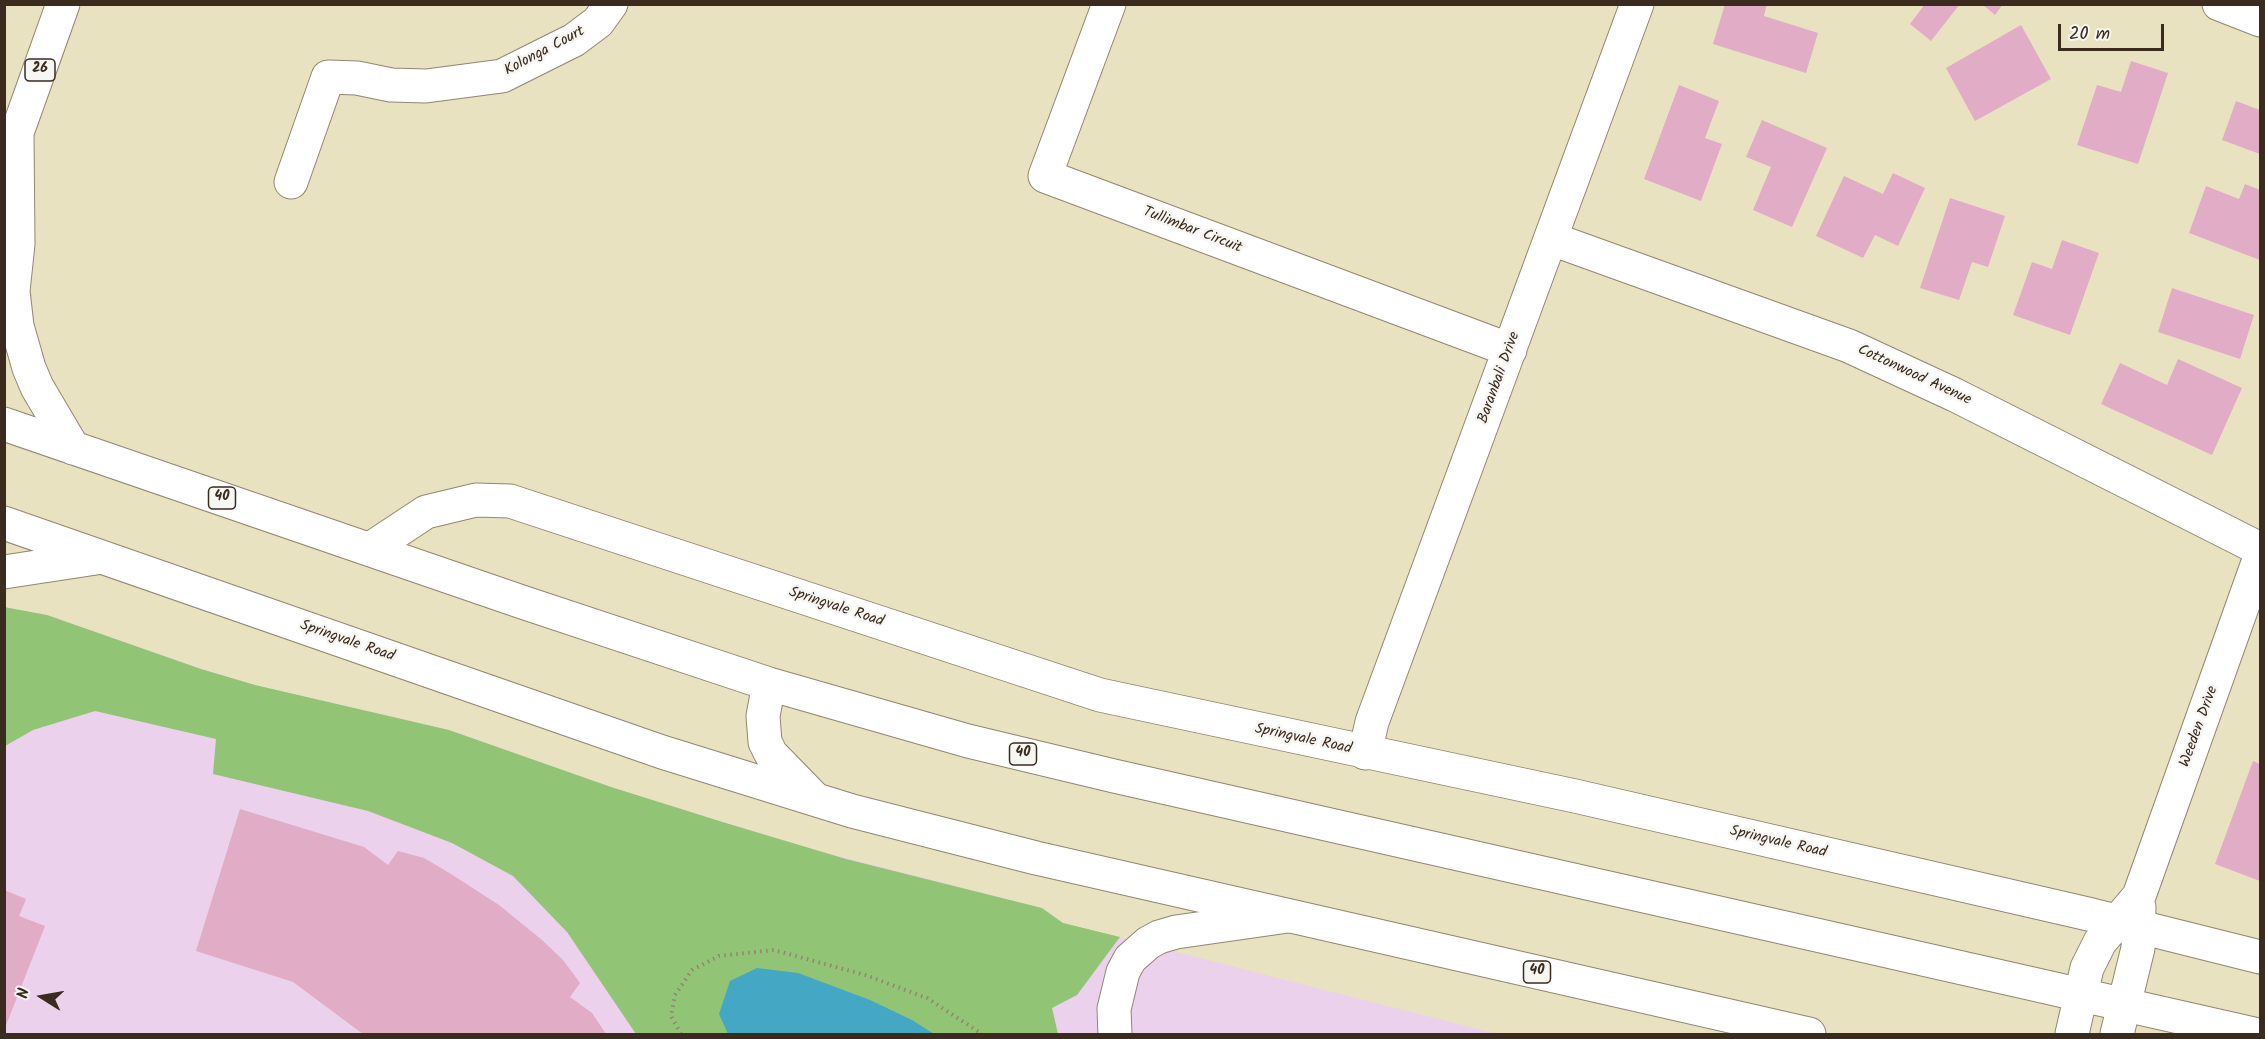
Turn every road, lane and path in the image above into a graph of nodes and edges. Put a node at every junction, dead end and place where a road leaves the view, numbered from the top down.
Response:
1 (63, 4) edge
2 (611, 4) edge
3 (1109, 4) edge
4 (1637, 4) edge
5 (2219, 4) edge
6 (2260, 20) edge
7 (17, 135) junction
8 (4, 167) edge
9 (291, 182) dead end
10 (1552, 239) junction
11 (1510, 350) junction
12 (4, 424) edge
13 (73, 448) junction
14 (4, 523) edge
15 (370, 549) junction
16 (2260, 549) edge
17 (2260, 557) edge
18 (100, 558) junction
19 (4, 572) edge
20 (769, 684) junction
21 (1365, 753) junction
22 (816, 800) junction
23 (2132, 915) junction
24 (1288, 916) junction
25 (2260, 957) edge
26 (2081, 996) junction
27 (2121, 1020) edge
28 (681, 1035) edge
29 (982, 1035) edge
30 (1115, 1035) edge
31 (1809, 1035) edge
32 (2072, 1035) edge
33 (2254, 1035) edge

1 - 7 main road, 26
2 - 9 main road, Kolonga Court
3 - 11 main road, Tullimbar Circuit
4 - 10 main road, Baranbali Drive
5 - 6 main road
7 - 8 main road, 26
7 - 13 main road
10 - 11 main road, Baranbali Drive
10 - 16 main road, Cottonwood Avenue
11 - 21 main road, Baranbali Drive
12 - 13 main road, 40
13 - 15 main road, 40
14 - 18 main road, Springvale Road / 40
15 - 20 main road, 40
15 - 21 main road, Springvale Road
17 - 23 main road, Weeden Drive
18 - 19 main road
18 - 22 main road, Springvale Road / 40
20 - 22 main road
20 - 26 main road, 40
21 - 23 main road, Springvale Road
22 - 24 main road, Springvale Road / 40
23 - 25 main road, Springvale Road
23 - 26 main road, Weeden Drive
23 - 27 main road, Weeden Drive
24 - 30 main road
24 - 31 main road, Springvale Road / 40
26 - 27 main road, 40
26 - 32 main road, Weeden Drive
27 - 33 main road, 40
28 - 29 path

